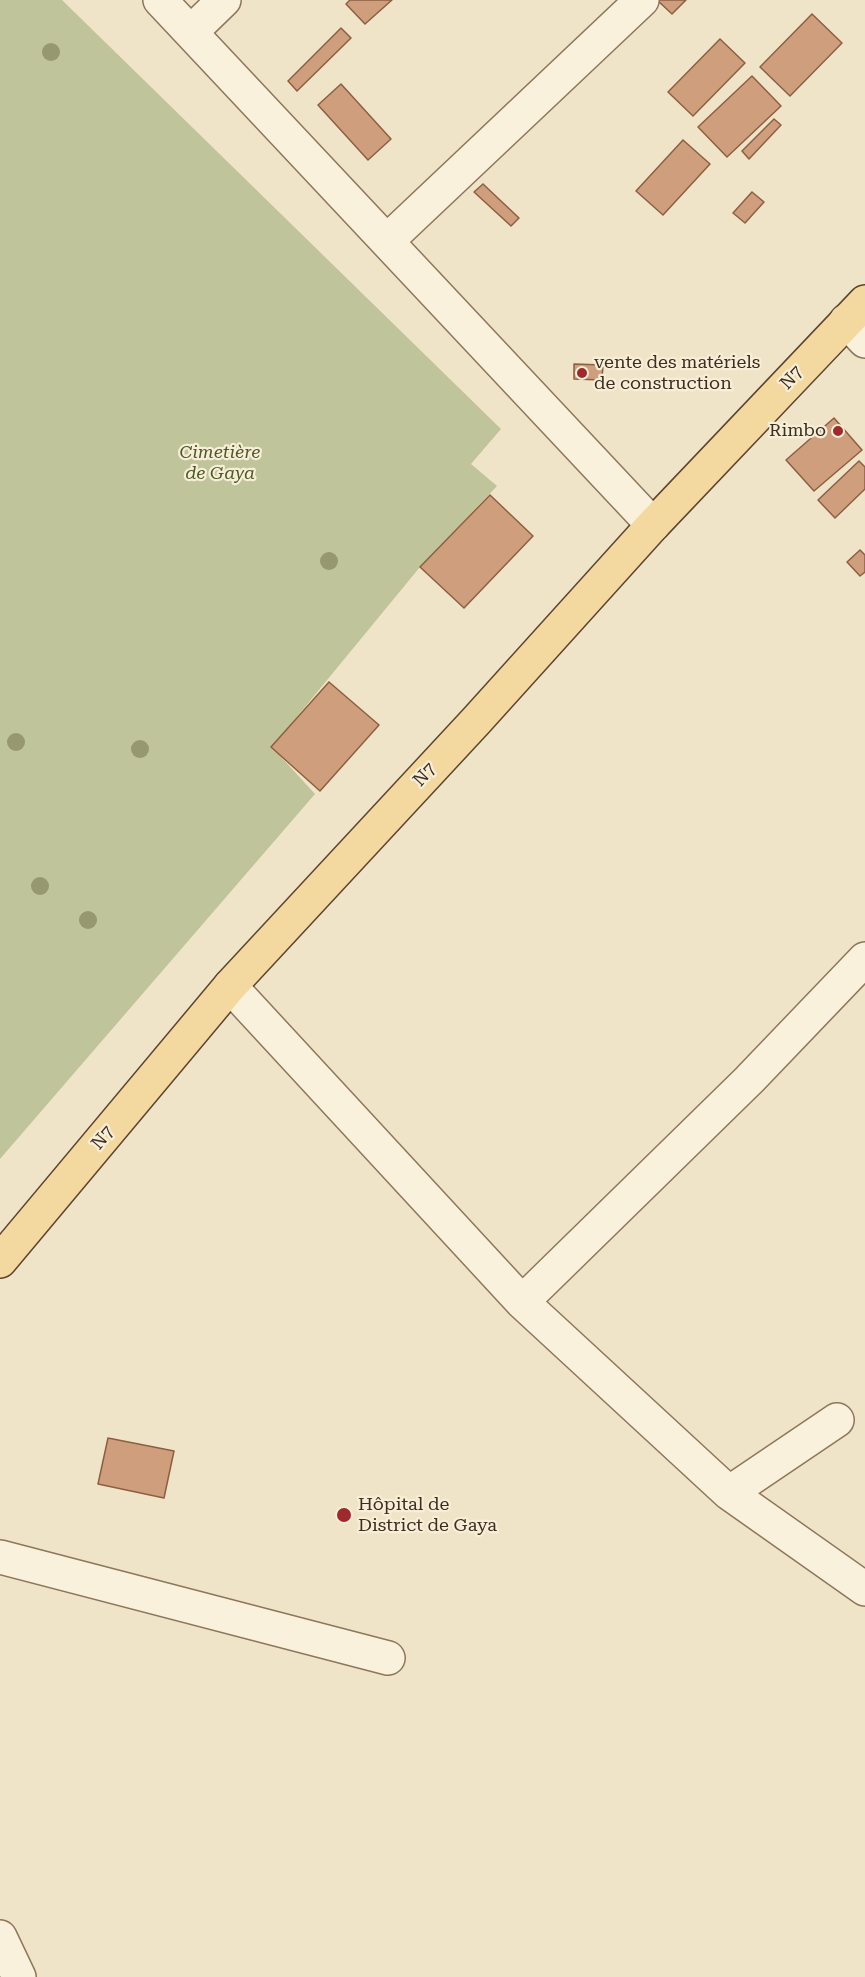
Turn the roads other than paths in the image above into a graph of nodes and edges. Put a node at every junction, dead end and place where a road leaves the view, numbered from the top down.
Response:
1 (160, 0) edge
2 (224, 0) edge
3 (637, 0) edge
4 (642, 0) edge
5 (190, 32) junction
6 (387, 241) junction
7 (859, 322) edge
8 (653, 525) junction
9 (865, 959) edge
10 (230, 986) junction
11 (0, 1261) edge
12 (522, 1302) junction
13 (837, 1420) dead end
14 (729, 1493) junction
15 (0, 1557) edge
16 (865, 1587) edge
17 (388, 1658) dead end
18 (0, 1937) edge
19 (19, 1977) edge

1 - 5 street
2 - 5 street
3 - 6 street
4 - 6 street
5 - 6 street
6 - 8 street
7 - 8 main road, N7
8 - 10 main road, N7
9 - 12 street
10 - 11 main road, N7
10 - 12 street
12 - 14 street
13 - 14 street
14 - 16 street
15 - 17 street
18 - 19 street

